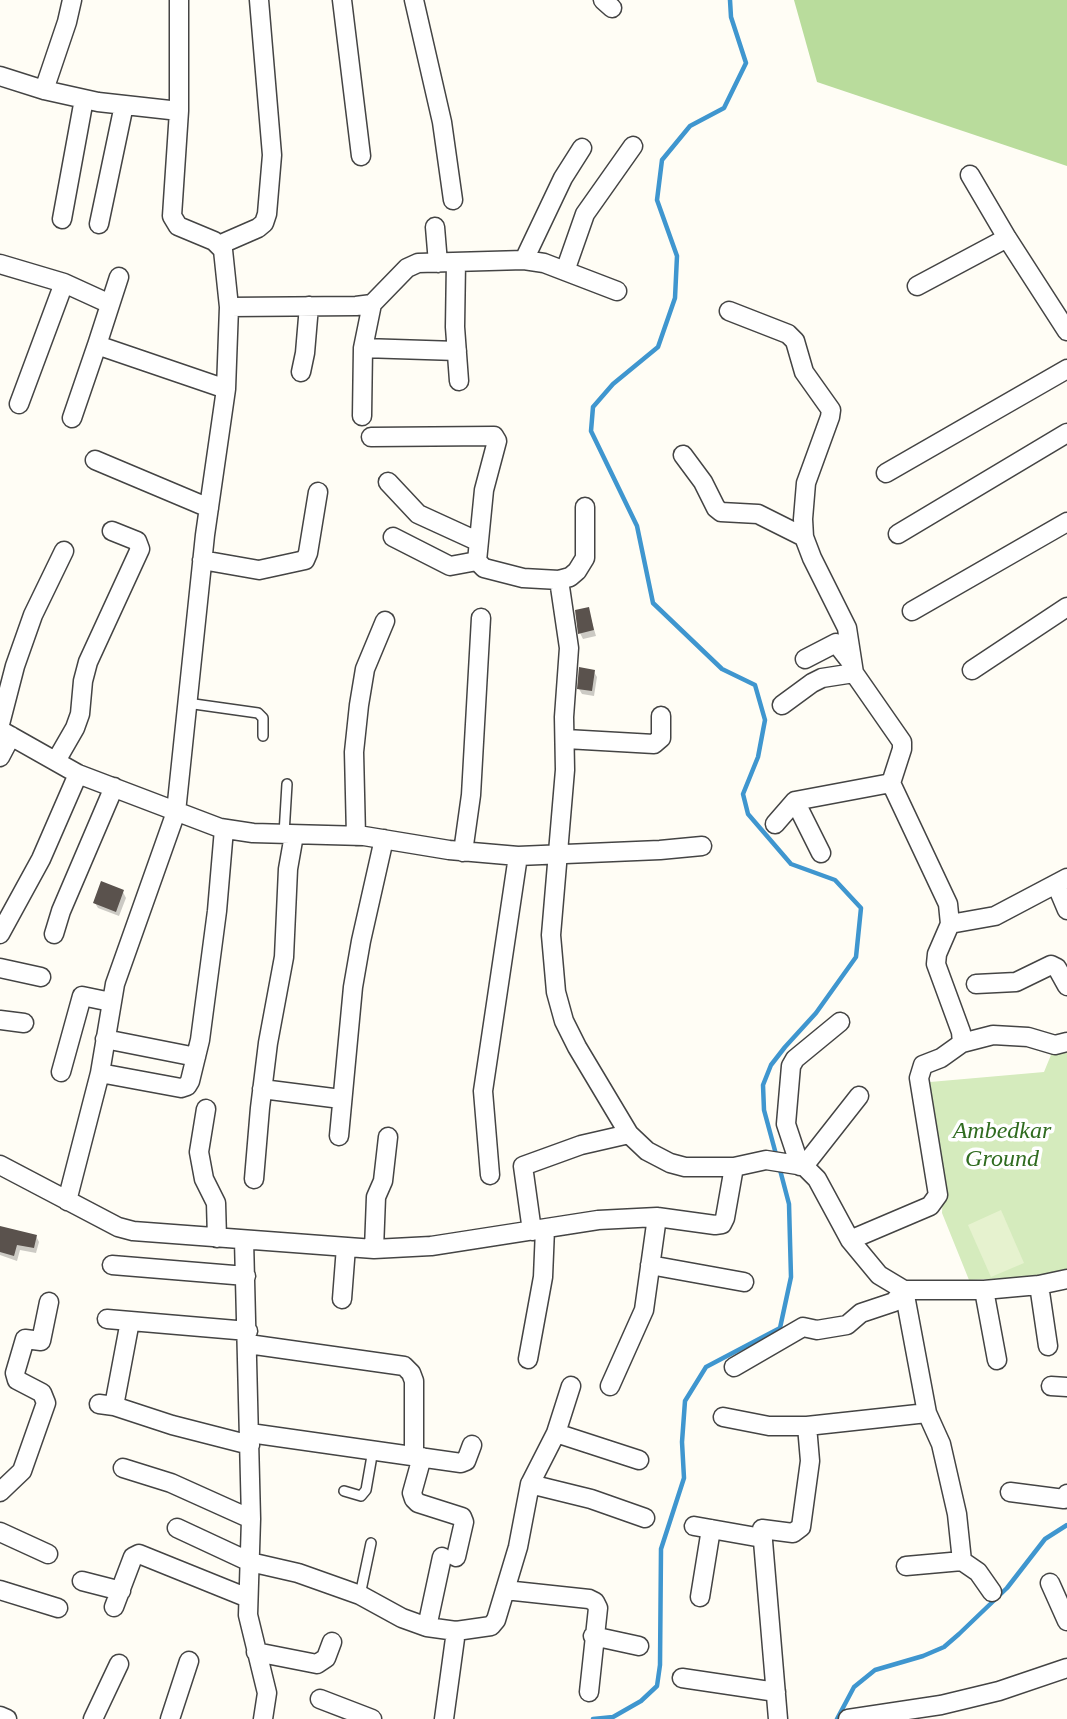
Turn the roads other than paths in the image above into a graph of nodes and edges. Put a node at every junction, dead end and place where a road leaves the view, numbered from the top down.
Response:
1 (72, 0) edge
2 (179, 0) edge
3 (259, 0) edge
4 (342, 0) edge
5 (414, 0) edge
6 (0, 76) edge
7 (44, 90) junction
8 (83, 99) junction
9 (124, 105) junction
10 (179, 111) junction
11 (633, 146) dead end
12 (582, 148) dead end
13 (361, 156) dead end
14 (970, 175) dead end
15 (453, 200) dead end
16 (62, 219) dead end
17 (99, 224) dead end
18 (435, 227) dead end
19 (1007, 238) junction
20 (219, 245) junction
21 (524, 260) junction
22 (456, 262) junction
23 (438, 263) junction
24 (0, 264) edge
25 (565, 271) junction
26 (119, 277) dead end
27 (64, 283) junction
28 (917, 286) dead end
29 (617, 291) dead end
30 (110, 304) junction
31 (372, 304) junction
32 (309, 306) junction
33 (229, 307) junction
34 (729, 311) dead end
35 (1067, 331) edge
36 (97, 345) junction
37 (363, 348) junction
38 (457, 351) junction
39 (1067, 369) edge
40 (301, 372) dead end
41 (459, 381) dead end
42 (226, 388) junction
43 (19, 404) dead end
44 (362, 416) dead end
45 (72, 418) dead end
46 (1067, 433) edge
47 (371, 437) dead end
48 (683, 455) dead end
49 (95, 460) dead end
50 (886, 473) dead end
51 (388, 482) dead end
52 (318, 492) dead end
53 (586, 507) dead end
54 (209, 508) junction
55 (1067, 522) edge
56 (112, 531) dead end
57 (898, 534) dead end
58 (393, 537) dead end
59 (804, 537) junction
60 (477, 541) junction
61 (64, 551) dead end
62 (202, 560) junction
63 (477, 561) junction
64 (559, 580) junction
65 (1067, 607) edge
66 (912, 611) dead end
67 (481, 618) dead end
68 (385, 621) dead end
69 (805, 659) dead end
70 (853, 669) junction
71 (972, 670) dead end
72 (187, 703) junction
73 (782, 705) dead end
74 (661, 716) dead end
75 (4, 730) edge
76 (263, 736) dead end
77 (566, 739) junction
78 (0, 757) edge
79 (56, 761) junction
80 (78, 774) junction
81 (891, 783) junction
82 (287, 784) dead end
83 (114, 788) junction
84 (796, 801) junction
85 (176, 812) junction
86 (775, 824) dead end
87 (224, 829) junction
88 (289, 834) junction
89 (356, 836) junction
90 (384, 839) junction
91 (702, 846) dead end
92 (463, 852) junction
93 (821, 853) dead end
94 (557, 854) junction
95 (518, 856) junction
96 (1061, 881) edge
97 (1067, 909) edge
98 (950, 924) junction
99 (0, 934) edge
100 (54, 934) dead end
101 (0, 968) edge
102 (41, 977) dead end
103 (976, 984) dead end
104 (1067, 986) edge
105 (111, 1002) junction
106 (0, 1020) edge
107 (840, 1022) dead end
108 (24, 1023) dead end
109 (105, 1039) junction
110 (1067, 1042) edge
111 (962, 1043) junction
112 (196, 1057) junction
113 (61, 1072) dead end
114 (100, 1073) junction
115 (262, 1089) junction
116 (859, 1096) dead end
117 (341, 1099) junction
118 (206, 1109) dead end
119 (629, 1134) junction
120 (339, 1136) dead end
121 (388, 1137) dead end
122 (0, 1165) edge
123 (799, 1166) junction
124 (734, 1167) junction
125 (490, 1175) dead end
126 (254, 1179) dead end
127 (67, 1201) junction
128 (657, 1217) junction
129 (539, 1230) junction
130 (217, 1238) junction
131 (244, 1240) junction
132 (850, 1240) junction
133 (346, 1247) junction
134 (374, 1249) junction
135 (112, 1265) dead end
136 (650, 1265) junction
137 (246, 1276) junction
138 (1067, 1279) edge
139 (744, 1282) dead end
140 (1039, 1285) junction
141 (904, 1290) junction
142 (984, 1290) junction
143 (342, 1299) dead end
144 (49, 1302) dead end
145 (107, 1320) dead end
146 (130, 1321) junction
147 (248, 1337) junction
148 (1048, 1346) dead end
149 (528, 1359) dead end
150 (997, 1360) dead end
151 (734, 1367) dead end
152 (610, 1385) dead end
153 (571, 1387) dead end
154 (927, 1413) junction
155 (723, 1417) dead end
156 (807, 1426) junction
157 (556, 1433) junction
158 (250, 1439) junction
159 (472, 1445) dead end
160 (373, 1450) junction
161 (418, 1456) junction
162 (639, 1460) dead end
163 (123, 1468) dead end
164 (530, 1484) junction
165 (344, 1491) dead end
166 (0, 1492) edge
167 (1010, 1492) dead end
168 (1067, 1494) edge
169 (645, 1518) dead end
170 (251, 1519) junction
171 (177, 1528) dead end
172 (0, 1532) edge
173 (762, 1538) junction
174 (371, 1543) dead end
175 (48, 1554) dead end
176 (962, 1560) junction
177 (250, 1562) junction
178 (906, 1566) dead end
179 (82, 1581) dead end
180 (1050, 1583) dead end
181 (0, 1590) edge
182 (505, 1590) junction
183 (992, 1592) dead end
184 (360, 1595) junction
185 (700, 1597) dead end
186 (248, 1598) junction
187 (58, 1608) dead end
188 (1067, 1621) edge
189 (427, 1627) junction
190 (456, 1631) junction
191 (593, 1636) junction
192 (332, 1642) dead end
193 (639, 1647) dead end
194 (256, 1652) junction
195 (189, 1661) dead end
196 (119, 1664) dead end
197 (1067, 1668) edge
198 (682, 1678) dead end
199 (589, 1692) dead end
200 (776, 1692) junction
201 (320, 1699) dead end
202 (0, 1716) edge
203 (7, 1719) edge
204 (93, 1719) edge
205 (170, 1719) edge
206 (264, 1719) edge
207 (372, 1719) edge
208 (444, 1719) edge
209 (778, 1719) edge
210 (848, 1719) edge

1 - 7 street
2 - 10 street
3 - 20 street
4 - 13 street
5 - 15 street
6 - 7 street
7 - 8 street
8 - 9 street
8 - 16 street
9 - 10 street
9 - 17 street
10 - 20 street
11 - 25 street
12 - 21 street
14 - 19 street
18 - 23 street
19 - 28 street
19 - 35 street
20 - 33 street
21 - 22 street
21 - 25 street
22 - 23 street
22 - 38 street
23 - 31 street
24 - 27 street
25 - 29 street
26 - 30 street
27 - 30 street
27 - 43 street
30 - 36 street
31 - 32 street
31 - 37 street
32 - 33 street
32 - 40 street
33 - 42 street
34 - 59 street
36 - 42 street
36 - 45 street
37 - 38 street
37 - 44 street
38 - 41 street
39 - 50 street
42 - 54 street
46 - 57 street
47 - 60 street
48 - 59 street
49 - 54 street
51 - 60 street
52 - 62 street
53 - 64 street
54 - 62 street
55 - 66 street
56 - 79 street
58 - 63 street
59 - 70 street
60 - 63 street
61 - 75 street
62 - 72 street
63 - 64 street
64 - 77 street
65 - 71 street
67 - 92 street
68 - 89 street
69 - 70 street
70 - 73 street
70 - 81 street
72 - 76 lane
72 - 85 street
74 - 77 street
75 - 78 street
75 - 79 street
77 - 94 street
79 - 80 street
80 - 83 street
80 - 99 street
81 - 84 street
81 - 98 street
82 - 88 lane
83 - 85 street
83 - 100 street
84 - 86 street
84 - 93 street
85 - 87 street
85 - 105 street
87 - 88 street
87 - 112 street
88 - 89 street
88 - 115 street
89 - 90 street
90 - 92 street
90 - 117 street
91 - 94 street
92 - 95 street
94 - 95 street
94 - 119 street
95 - 125 street
96 - 97 street
96 - 98 street
98 - 111 street
101 - 102 street
103 - 104 street
105 - 109 street
105 - 113 street
106 - 108 street
107 - 123 street
109 - 112 street
109 - 114 street
110 - 111 street
111 - 132 street
112 - 114 street
114 - 127 street
115 - 117 street
115 - 126 street
116 - 123 street
117 - 120 street
118 - 130 street
119 - 124 street
119 - 129 street
121 - 134 street
122 - 127 street
123 - 124 street
123 - 132 street
124 - 128 street
127 - 130 street
128 - 129 street
128 - 136 street
129 - 134 street
129 - 149 street
130 - 131 street
131 - 133 street
131 - 137 street
132 - 141 street
133 - 134 street
133 - 143 street
135 - 137 street
136 - 139 street
136 - 152 street
137 - 147 street
138 - 140 street
140 - 142 street
140 - 148 street
141 - 142 street
141 - 151 street
141 - 154 street
142 - 150 street
144 - 166 street
145 - 146 street
146 - 147 street
146 - 158 street
147 - 158 street
147 - 161 street
153 - 157 street
154 - 156 street
154 - 176 street
155 - 156 street
156 - 173 street
157 - 162 street
157 - 164 street
158 - 160 street
158 - 170 street
159 - 161 street
160 - 161 street
160 - 165 lane
161 - 189 street
163 - 170 street
164 - 169 street
164 - 182 street
167 - 168 street
170 - 177 street
171 - 177 street
172 - 175 street
173 - 185 street
173 - 200 street
174 - 184 lane
176 - 178 street
176 - 183 street
177 - 184 street
177 - 186 street
179 - 186 street
180 - 188 street
181 - 187 street
182 - 190 street
182 - 191 street
184 - 189 street
186 - 194 street
189 - 190 street
190 - 208 street
191 - 193 street
191 - 199 street
192 - 194 street
194 - 206 street
195 - 205 street
196 - 204 street
197 - 210 street
198 - 200 street
200 - 209 street
201 - 207 street
202 - 203 street

